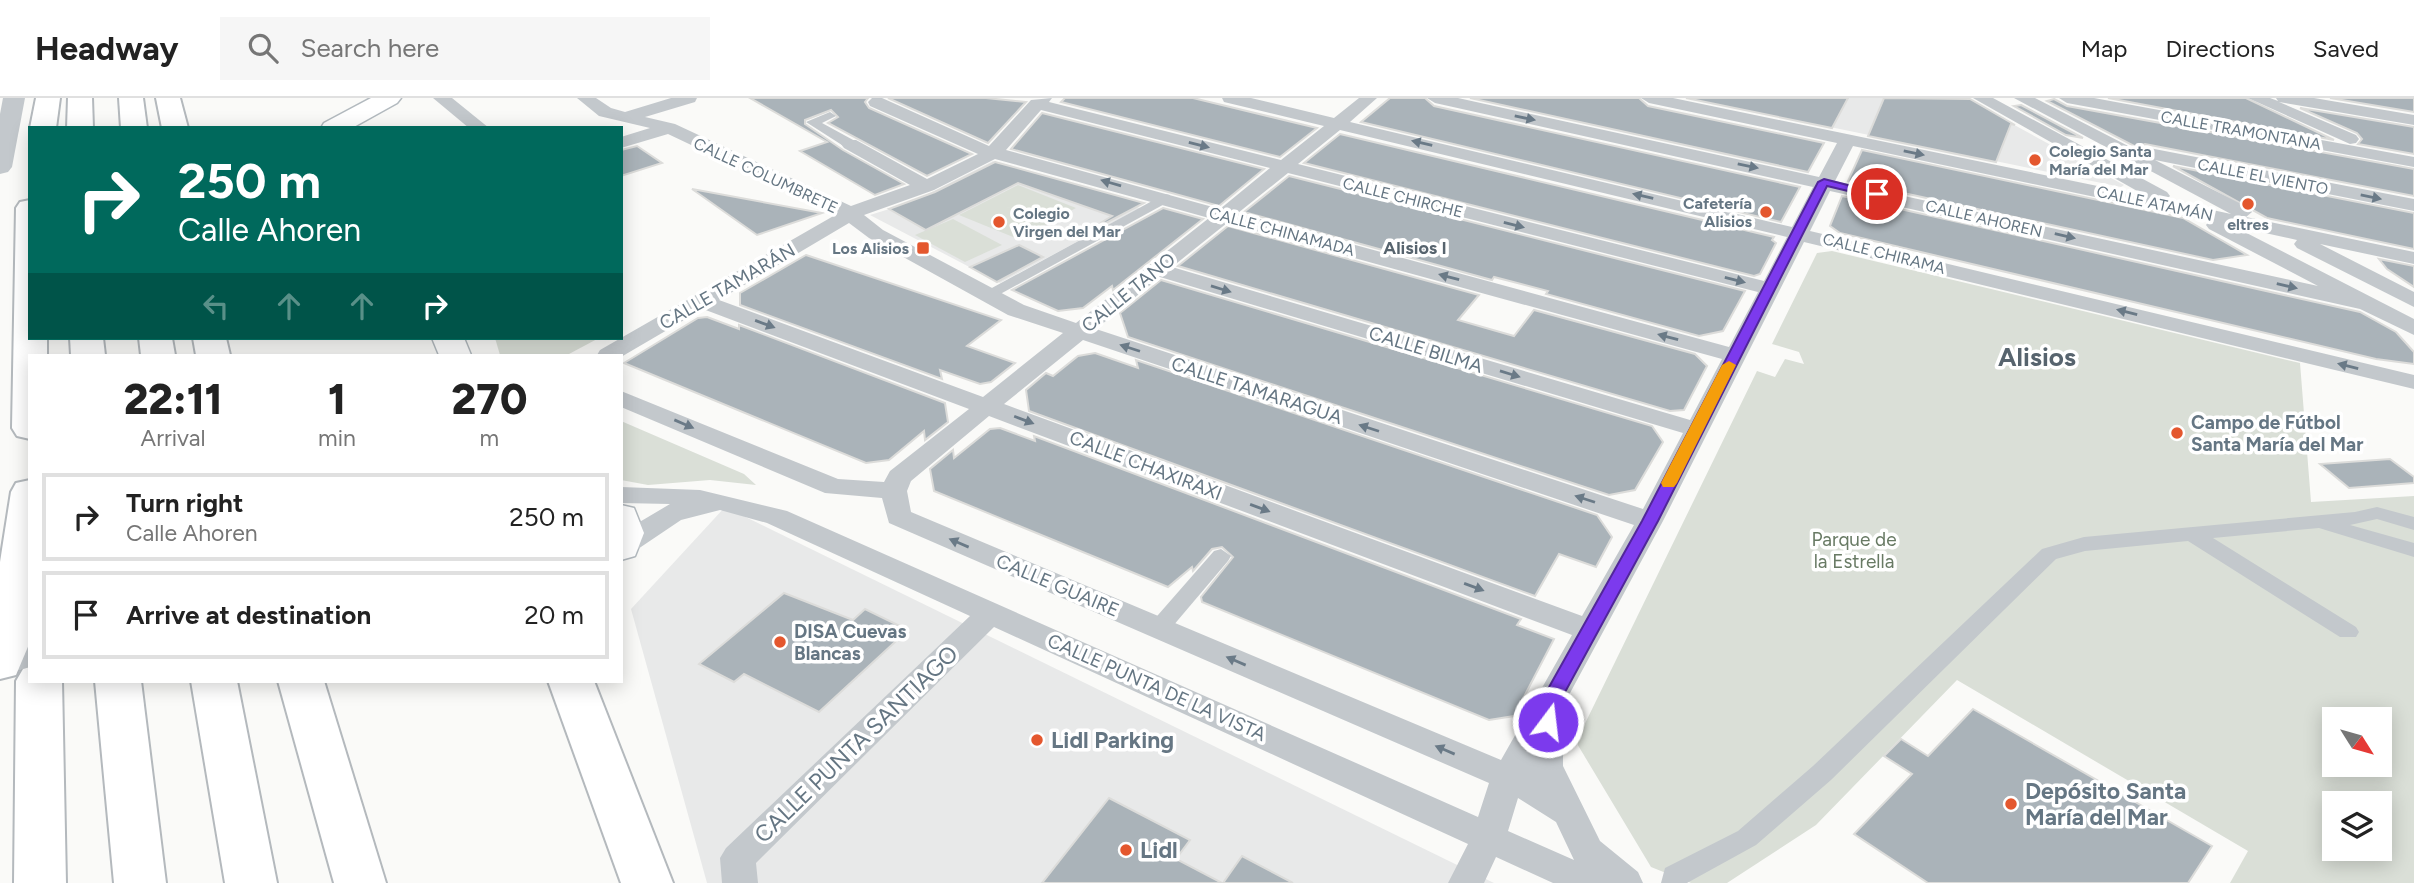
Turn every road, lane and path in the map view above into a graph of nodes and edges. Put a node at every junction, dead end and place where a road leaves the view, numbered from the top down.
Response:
1 (15, 98) edge
2 (48, 98) edge
3 (80, 98) edge
4 (131, 98) edge
5 (168, 98) edge
6 (389, 98) edge
7 (441, 98) edge
8 (585, 98) edge
9 (689, 98) edge
10 (1230, 98) edge
11 (1369, 98) edge
12 (1434, 98) edge
13 (1649, 98) edge
14 (1981, 98) edge
15 (2022, 98) edge
16 (2067, 98) edge
17 (2256, 98) edge
18 (2284, 98) edge
19 (1041, 101) edge
20 (876, 102) dead end
21 (830, 116) dead end
22 (624, 118) junction
23 (2414, 120) edge
24 (1338, 123) junction
25 (43, 126) edge
26 (80, 126) edge
27 (134, 126) edge
28 (175, 126) edge
29 (337, 126) edge
30 (477, 126) edge
31 (669, 128) junction
32 (1847, 140) junction
33 (623, 142) edge
34 (850, 144) joint
35 (2112, 146) junction
36 (992, 152) junction
37 (2393, 158) junction
38 (2414, 162) edge
39 (1282, 166) junction
40 (0, 167) edge
41 (2414, 167) edge
42 (1824, 182) junction
43 (927, 186) junction
44 (1165, 198) junction
45 (2414, 205) edge
46 (2183, 209) junction
47 (1224, 215) junction
48 (840, 220) junction
49 (2274, 228) junction
50 (1797, 232) junction
51 (2414, 258) edge
52 (1156, 269) junction
53 (1768, 289) junction
54 (987, 295) junction
55 (701, 301) junction
56 (2414, 301) edge
57 (2369, 304) junction
58 (2414, 328) edge
59 (1079, 331) junction
60 (610, 354) edge
61 (1734, 355) junction
62 (2414, 382) edge
63 (28, 384) edge
64 (623, 399) edge
65 (986, 405) junction
66 (0, 419) edge
67 (1696, 429) junction
68 (894, 491) junction
69 (623, 495) edge
70 (722, 500) junction
71 (1650, 521) junction
72 (2316, 522) junction
73 (2414, 524) edge
74 (28, 525) edge
75 (2192, 534) junction
76 (623, 545) edge
77 (2414, 550) edge
78 (1221, 556) dead end
79 (25, 575) edge
80 (992, 612) junction
81 (1159, 628) junction
82 (1590, 630) junction
83 (2348, 632) dead end
84 (28, 656) edge
85 (0, 663) edge
86 (39, 683) edge
87 (118, 683) edge
88 (214, 683) edge
89 (302, 683) edge
90 (572, 683) edge
91 (1548, 705) junction
92 (1508, 777) junction
93 (1568, 812) junction
94 (1489, 837) junction
95 (1538, 859) junction
96 (40, 883) edge
97 (139, 883) edge
98 (251, 883) edge
99 (359, 883) edge
100 (647, 883) edge
101 (740, 883) edge
102 (1466, 883) edge
103 (1589, 883) edge
104 (1625, 883) edge
105 (1674, 883) edge

1 - 40 street
2 - 25 highway
3 - 26 highway
4 - 27 highway
5 - 28 highway
6 - 29 main road
7 - 30 street
8 - 22 street, CALLE COLUMBRETE
9 - 22 street
10 - 24 street, CALLE CHIRAMA
11 - 24 street, CALLE TANO
12 -> 42 street, CALLE AHOREN
13 - 32 street, CALLE ATAMÁN
14 - 46 street
15 - 35 street
16 - 37 street, CALLE TRAMONTANA
17 - 37 street
18 - 23 street
19 - 36 street, CALLE COLUMBRETE
19 -> 39 street, CALLE CHIRCHE
20 - 36 street, CALLE CHINAMADA
21 - 34 street
22 - 31 street, CALLE COLUMBRETE
24 - 39 street, CALLE TANO
50 -> 24 street, CALLE CHIRAMA
31 - 33 street
31 - 48 street, CALLE COLUMBRETE
32 - 42 street
32 -> 46 street, CALLE ATAMÁN
34 - 43 street
35 -> 45 street, CALLE EL VIENTO
35 - 49 street
36 - 43 street, CALLE COLUMBRETE
44 -> 36 street, CALLE CHINAMADA
37 - 38 street, CALLE TRAMONTANA
37 - 41 street
39 - 47 street, CALLE TANO
39 -> 53 street, CALLE CHIRCHE
42 - 50 street
42 -> 57 street, CALLE AHOREN
43 - 48 street, CALLE COLUMBRETE
44 - 47 street, CALLE CHINAMADA
44 - 54 street
46 - 49 street, CALLE ATAMÁN
46 - 57 street
47 - 52 street, CALLE TANO
61 -> 47 street, CALLE CHINAMADA
48 - 54 street, CALLE TAMARAGUA
48 - 55 street, CALLE TAMARÁN
49 - 51 street, CALLE ATAMÁN
49 - 56 street
50 - 53 street
62 -> 50 street, CALLE CHIRAMA
52 - 59 street, CALLE TANO
52 -> 67 street, CALLE BILMA
53 - 61 street
54 - 59 street, CALLE TAMARAGUA
55 - 60 street, CALLE TAMARÁN
55 -> 65 street, CALLE CHAXIRAXI
57 - 58 street
59 - 65 street, CALLE TANO
71 -> 59 street, CALLE TAMARAGUA
61 - 67 street
63 - 66 highway
64 -> 68 street
65 - 68 street, CALLE TANO
65 -> 82 street, CALLE CHAXIRAXI
67 - 71 street
81 -> 68 street, CALLE GUAIRE
69 - 70 street, CALLE PUNTA DE LA VISTA
70 - 76 street, CALLE PUNTA DE LA VISTA
70 - 80 street, CALLE PUNTA DE LA VISTA
71 - 82 street
72 - 73 street
72 - 75 street
72 - 77 street
74 - 79 highway
75 - 83 street
75 - 105 street
78 - 81 street
79 - 85 highway
80 - 94 street, CALLE PUNTA DE LA VISTA
80 - 101 street, CALLE PUNTA SANTIAGO
92 -> 81 street, CALLE GUAIRE
82 - 91 street
84 - 85 street
86 - 96 highway
87 - 97 highway
88 - 98 highway
89 - 99 highway
90 - 100 highway
91 - 92 street
91 - 93 street
92 - 93 street, CALLE GUAIRE
92 - 94 street
93 - 95 street
93 - 104 street
94 - 95 street, CALLE PUNTA DE LA VISTA
94 - 102 street
95 - 103 street, CALLE PUNTA DE LA VISTA

